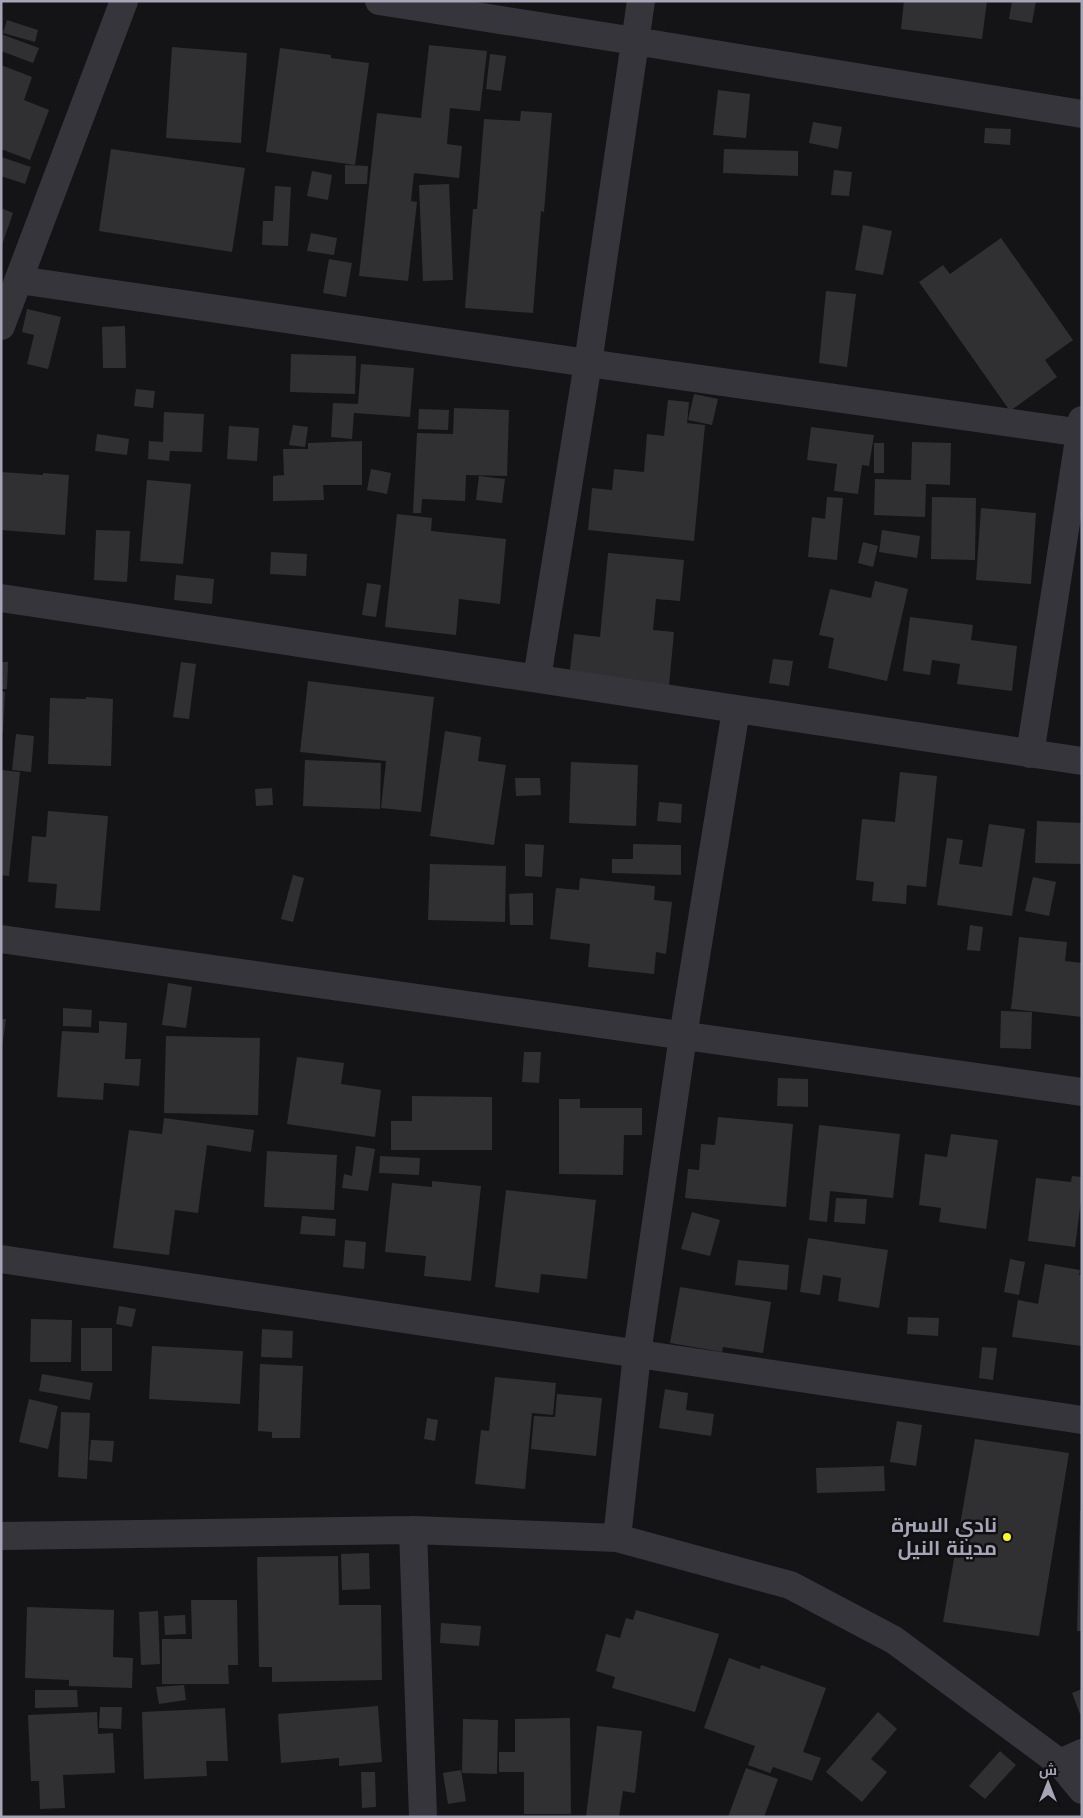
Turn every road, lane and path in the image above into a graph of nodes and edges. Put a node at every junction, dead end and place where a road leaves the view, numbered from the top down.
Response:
1 (124, 1) edge
2 (379, 1) edge
3 (641, 1) edge
4 (635, 41) junction
5 (1082, 114) edge
6 (20, 280) junction
7 (1, 326) edge
8 (588, 363) junction
9 (1081, 428) edge
10 (1, 598) edge
11 (538, 678) junction
12 (736, 710) junction
13 (1030, 754) junction
14 (1082, 761) edge
15 (1, 939) edge
16 (683, 1036) junction
17 (1082, 1092) edge
18 (1, 1259) edge
19 (637, 1354) junction
20 (1082, 1420) edge
21 (413, 1530) junction
22 (1, 1536) edge
23 (617, 1538) junction
24 (1071, 1758) edge
25 (1082, 1790) edge
26 (423, 1817) edge

1 - 6 street
2 - 4 street
3 - 4 street
4 - 5 street
4 - 8 street
6 - 7 street
6 - 8 street
8 - 9 street
8 - 11 street
9 - 13 street
10 - 11 street
11 - 12 street
12 - 13 street
12 - 16 street
13 - 14 street
15 - 16 street
16 - 17 street
16 - 19 street
18 - 19 street
19 - 20 street
19 - 23 street
21 - 22 street
21 - 23 street
21 - 26 street
23 - 24 street
24 - 25 street

